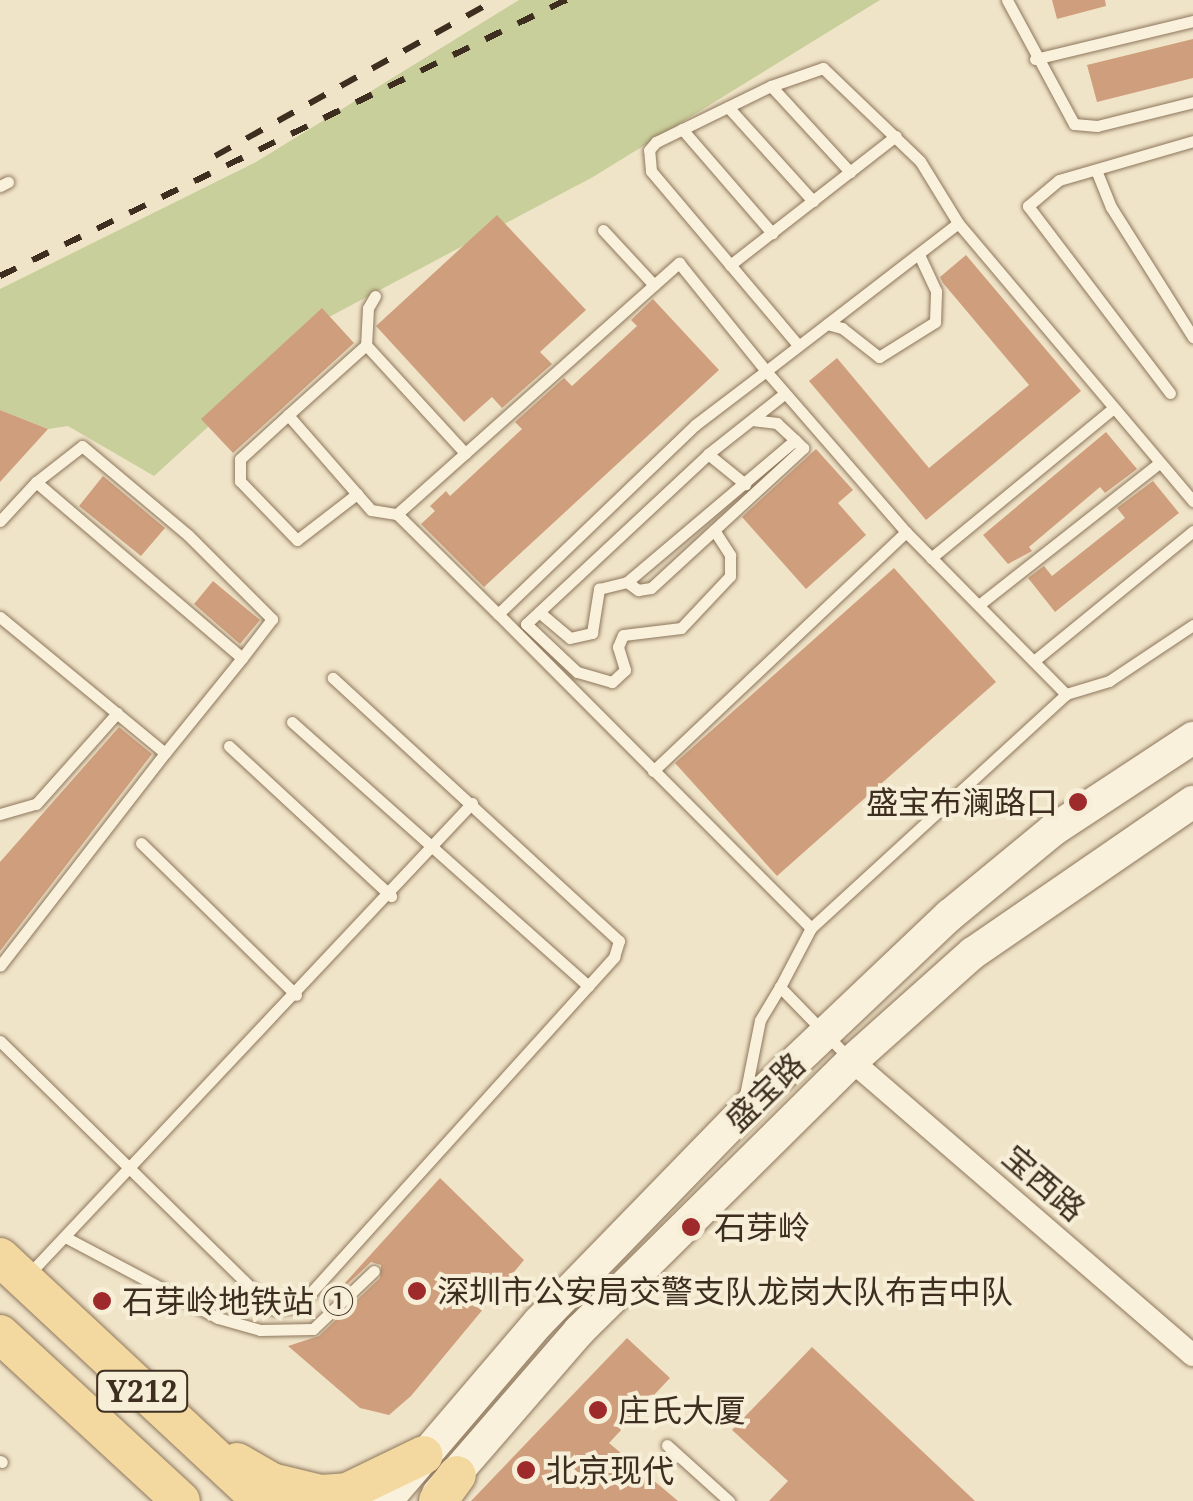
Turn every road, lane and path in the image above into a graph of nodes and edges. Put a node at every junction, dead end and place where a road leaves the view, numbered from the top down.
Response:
1 (1007, 0) edge
2 (1193, 20) edge
3 (1035, 59) junction
4 (770, 86) junction
5 (1193, 102) edge
6 (728, 107) junction
7 (682, 129) junction
8 (896, 136) junction
9 (1193, 141) edge
10 (1096, 170) junction
11 (850, 172) junction
12 (813, 201) junction
13 (958, 223) junction
14 (603, 230) dead end
15 (772, 232) junction
16 (920, 256) junction
17 (730, 265) junction
18 (654, 286) junction
19 (375, 296) dead end
20 (827, 324) junction
21 (1193, 337) edge
22 (798, 344) junction
23 (366, 345) junction
24 (766, 371) junction
25 (1170, 393) dead end
26 (784, 394) junction
27 (1111, 410) junction
28 (288, 415) junction
29 (749, 421) junction
30 (796, 440) junction
31 (465, 452) junction
32 (708, 454) junction
33 (1159, 463) junction
34 (36, 482) junction
35 (745, 484) junction
36 (356, 494) junction
37 (1193, 501) edge
38 (397, 514) junction
39 (0, 521) edge
40 (714, 530) junction
41 (1193, 531) edge
42 (906, 532) junction
43 (932, 558) junction
44 (627, 582) junction
45 (980, 604) junction
46 (539, 612) junction
47 (498, 614) junction
48 (5, 621) edge
49 (1193, 625) edge
50 (0, 636) edge
51 (242, 658) junction
52 (1036, 660) junction
53 (333, 678) dead end
54 (1066, 694) junction
55 (116, 713) junction
56 (292, 722) dead end
57 (1193, 738) edge
58 (229, 746) dead end
59 (165, 753) junction
60 (653, 771) junction
61 (1193, 802) edge
62 (472, 803) junction
63 (0, 814) edge
64 (141, 843) dead end
65 (433, 847) junction
66 (390, 896) junction
67 (811, 928) junction
68 (0, 966) edge
69 (588, 986) junction
70 (780, 987) junction
71 (296, 995) junction
72 (826, 1034) junction
73 (0, 1041) edge
74 (852, 1061) junction
75 (736, 1120) junction
76 (128, 1164) junction
77 (67, 1238) junction
78 (12, 1267) edge
79 (374, 1270) dead end
80 (0, 1334) edge
81 (1193, 1355) edge
82 (188, 1435) junction
83 (667, 1445) dead end
84 (424, 1456) junction
85 (442, 1492) edge
86 (243, 1495) edge
87 (181, 1501) edge
88 (386, 1501) edge
89 (729, 1501) edge

1 - 3 lane
2 - 3 lane
3 - 5 lane
4 - 6 lane
4 - 8 lane
4 - 11 lane
6 - 7 lane
6 - 12 lane
7 - 15 lane
7 - 17 lane
8 - 11 lane
8 - 13 lane
9 - 10 lane
10 - 21 lane
10 - 25 lane
11 - 12 lane
12 - 15 lane
13 - 16 lane
13 - 27 lane
14 - 18 lane
15 - 17 lane
16 - 20 lane
16 - 20 lane
17 - 22 lane
18 - 24 lane
18 - 31 lane
19 - 23 lane
20 - 22 lane
22 - 24 lane
23 - 28 lane
23 - 31 lane
24 - 26 lane
24 - 47 lane
26 - 29 lane
26 - 42 lane
27 - 33 lane
27 - 43 lane
28 - 36 lane
28 - 36 lane
29 - 30 lane
29 - 32 lane
30 - 35 lane
30 - 40 lane
31 - 38 lane
32 - 35 lane
32 - 46 lane
33 - 37 lane
33 - 45 lane
34 - 39 lane
34 - 51 lane
34 - 51 lane
35 - 44 lane
36 - 38 lane
38 - 47 lane
40 - 44 lane
40 - 46 lane
41 - 52 lane
42 - 43 lane
42 - 60 lane
43 - 45 lane
44 - 46 lane
45 - 52 lane
47 - 60 lane
48 - 50 lane
48 - 55 lane
49 - 54 lane
51 - 59 lane
52 - 54 lane
53 - 62 lane
54 - 67 lane
55 - 59 lane
55 - 63 lane
56 - 65 lane
57 - 72 main road, 盛宝路
58 - 66 lane
59 - 68 lane
60 - 67 lane
61 - 74 main road, 盛宝路
62 - 65 lane
62 - 69 lane
64 - 71 lane
65 - 66 lane
65 - 69 lane
66 - 71 lane
67 - 70 lane
69 - 76 lane
70 - 72 lane
70 - 75 lane
71 - 76 lane
72 - 74 lane
72 - 75 main road, 盛宝路
73 - 76 lane
74 - 81 street, 宝西路
74 - 85 main road, 盛宝路
75 - 84 main road, 盛宝路
76 - 77 lane
77 - 78 lane
77 - 79 lane
78 - 82 main road, Y212
80 - 87 main road, Y212
82 - 84 main road
82 - 86 main road, Y212
83 - 89 lane
84 - 88 main road, 盛宝路

